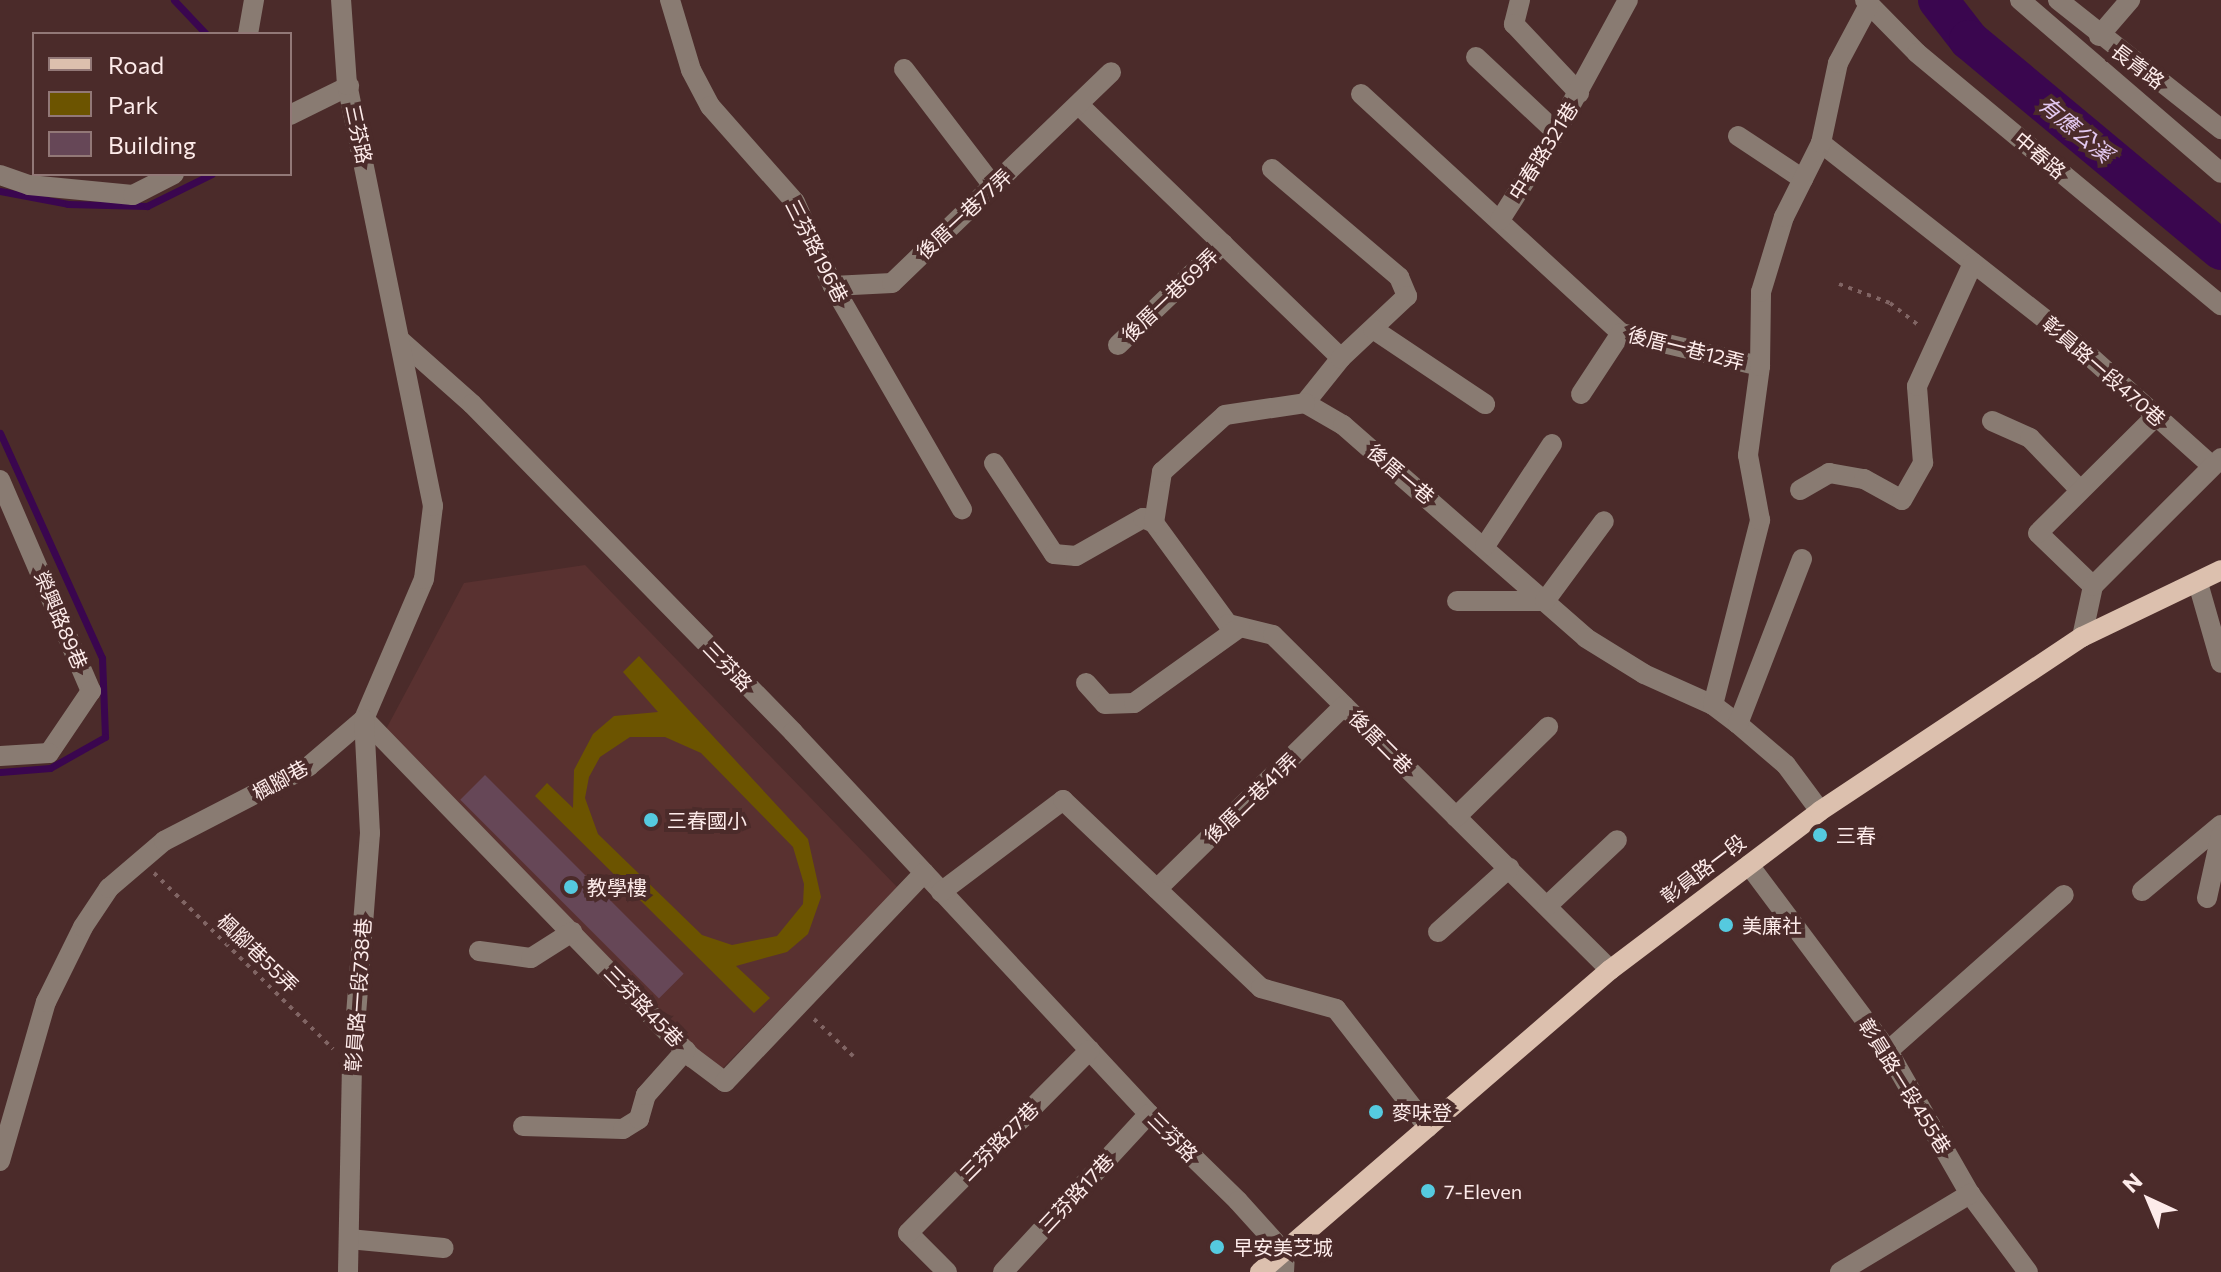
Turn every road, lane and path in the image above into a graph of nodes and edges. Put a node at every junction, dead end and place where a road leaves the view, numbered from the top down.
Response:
1 (254, 0) edge
2 (341, 0) edge
3 (670, 0) edge
4 (1520, 0) edge
5 (1628, 0) edge
6 (2020, 0) edge
7 (2058, 0) edge
8 (2130, 0) edge
9 (1867, 2) edge
10 (248, 32) edge
11 (2099, 36) junction
12 (1476, 57) dead end
13 (904, 69) dead end
14 (1111, 72) dead end
15 (349, 86) junction
16 (1579, 93) junction
17 (1361, 94) dead end
18 (1079, 105) junction
19 (292, 114) edge
20 (2221, 129) edge
21 (1556, 132) junction
22 (1738, 136) dead end
23 (1821, 143) junction
24 (1272, 169) dead end
25 (2219, 170) edge
26 (0, 175) edge
27 (170, 176) edge
28 (1803, 179) junction
29 (993, 186) junction
30 (1500, 220) junction
31 (1223, 244) junction
32 (1973, 263) junction
33 (1839, 284) dead end
34 (833, 286) junction
35 (2221, 305) edge
36 (1373, 329) junction
37 (1621, 333) junction
38 (1935, 339) junction
39 (401, 341) junction
40 (1118, 345) dead end
41 (1341, 358) junction
42 (1760, 366) junction
43 (1581, 394) dead end
44 (1305, 403) junction
45 (1485, 404) dead end
46 (2156, 416) junction
47 (1992, 421) dead end
48 (1552, 444) dead end
49 (2216, 462) edge
50 (994, 463) dead end
51 (0, 480) edge
52 (1800, 490) dead end
53 (2080, 490) junction
54 (962, 509) dead end
55 (1604, 521) dead end
56 (1154, 523) junction
57 (1485, 546) junction
58 (1802, 559) dead end
59 (2221, 570) edge
60 (2198, 583) junction
61 (2093, 586) junction
62 (1457, 601) dead end
63 (1545, 601) junction
64 (1240, 627) junction
65 (2082, 637) junction
66 (2221, 663) edge
67 (1086, 683) dead end
68 (1713, 705) junction
69 (1344, 706) junction
70 (364, 719) junction
71 (1738, 724) junction
72 (1548, 727) dead end
73 (0, 756) edge
74 (1820, 811) junction
75 (1456, 817) junction
76 (2221, 825) edge
77 (2221, 835) edge
78 (1617, 840) dead end
79 (142, 861) junction
80 (1749, 865) junction
81 (1509, 868) junction
82 (924, 873) junction
83 (1157, 889) junction
84 (2142, 891) dead end
85 (941, 892) junction
86 (2064, 895) dead end
87 (2207, 898) dead end
88 (1547, 906) junction
89 (572, 932) junction
90 (1438, 932) dead end
91 (479, 951) dead end
92 (1610, 970) junction
93 (800, 1005) junction
94 (686, 1050) junction
95 (1090, 1050) junction
96 (1888, 1051) junction
97 (853, 1056) dead end
98 (352, 1067) junction
99 (1149, 1114) junction
100 (523, 1126) dead end
101 (1428, 1127) junction
102 (0, 1161) edge
103 (1970, 1194) junction
104 (349, 1239) junction
105 (444, 1248) dead end
106 (1284, 1262) edge
107 (348, 1272) edge
108 (947, 1272) edge
109 (1003, 1272) edge
110 (1260, 1272) edge
111 (1840, 1272) edge
112 (2028, 1272) edge

1 - 10 street
2 - 15 street, 三芬路
3 - 34 street, 三芬路196巷
4 - 16 street
5 - 16 street, 中春路321巷
6 - 25 street
7 - 11 street, 長青路
8 - 11 street
9 - 23 street
9 - 35 street, 中春路
11 - 20 street, 長青路
12 - 21 street
13 - 29 street
14 - 18 street, 後厝一巷77弄
15 - 19 street
15 - 39 street, 三芬路
16 - 21 street, 中春路321巷
17 - 30 street, 中春路321巷
18 - 29 street, 後厝一巷77弄
18 - 31 street
21 - 30 street, 中春路321巷
22 - 28 street
23 - 28 street
23 - 32 street, 彰員路一段470巷
24 - 36 street
26 - 27 street
28 - 42 street
29 - 34 street, 後厝一巷77弄
30 - 37 street, 後厝一巷12弄
31 - 40 street, 後厝一巷69弄
31 - 41 street
32 - 38 street
32 - 46 street, 彰員路一段470巷
33 - 38 path
34 - 54 street, 三芬路196巷
36 - 41 street
36 - 45 street
37 - 42 street, 後厝一巷12弄
37 - 43 street
38 - 52 street
39 - 70 street, 楓腳巷
39 - 82 street, 三芬路
41 - 44 street
42 - 68 street, 後厝一巷12弄
44 - 56 street
44 - 57 street, 後厝一巷
46 - 49 street, 彰員路一段470巷
46 - 53 street
47 - 53 street
48 - 57 street
49 - 61 street, 彰員路一段470巷
50 - 56 street
51 - 73 street, 榮興路89巷
53 - 61 street
55 - 63 street
56 - 64 street, 後厝二巷
57 - 63 street, 後厝一巷
58 - 71 street
59 - 60 main road, 彰員路一段
60 - 65 main road, 彰員路一段
60 - 66 street
61 - 65 street
62 - 63 street
63 - 68 street, 後厝一巷
64 - 67 street
64 - 69 street, 後厝二巷
65 - 74 main road, 彰員路一段
68 - 71 street, 後厝一巷
69 - 75 street, 後厝二巷
69 - 83 street, 後厝二巷41弄
70 - 79 street, 楓腳巷
70 - 89 street, 三芬路45巷
70 - 98 street, 彰員路一段738巷
71 - 74 street, 後厝一巷
72 - 75 street
74 - 80 main road, 彰員路一段
75 - 81 street, 後厝二巷
76 - 84 street
77 - 87 street
78 - 88 street
79 - 98 path, 楓腳巷55弄
79 - 102 street, 楓腳巷
80 - 92 main road, 彰員路一段
80 - 96 street, 彰員路一段455巷
81 - 88 street, 後厝二巷
81 - 90 street
82 - 85 street, 三芬路
82 - 93 street, 三芬路45巷
83 - 85 street
83 - 101 street
85 - 95 street, 三芬路
86 - 96 street
88 - 92 street, 後厝二巷
89 - 91 street
89 - 94 street, 三芬路45巷
92 - 101 main road, 彰員路一段
93 - 94 street, 三芬路45巷
93 - 97 path
94 - 100 street
95 - 99 street, 三芬路
95 - 108 street, 三芬路27巷
96 - 103 street, 彰員路一段455巷
98 - 104 street, 彰員路一段738巷
99 - 106 street, 三芬路
99 - 109 street, 三芬路17巷
101 - 106 main road, 彰員路一段
103 - 111 street
103 - 112 street, 彰員路一段455巷
104 - 105 street
104 - 107 street, 彰員路一段738巷
106 - 110 main road, 彰員路一段

